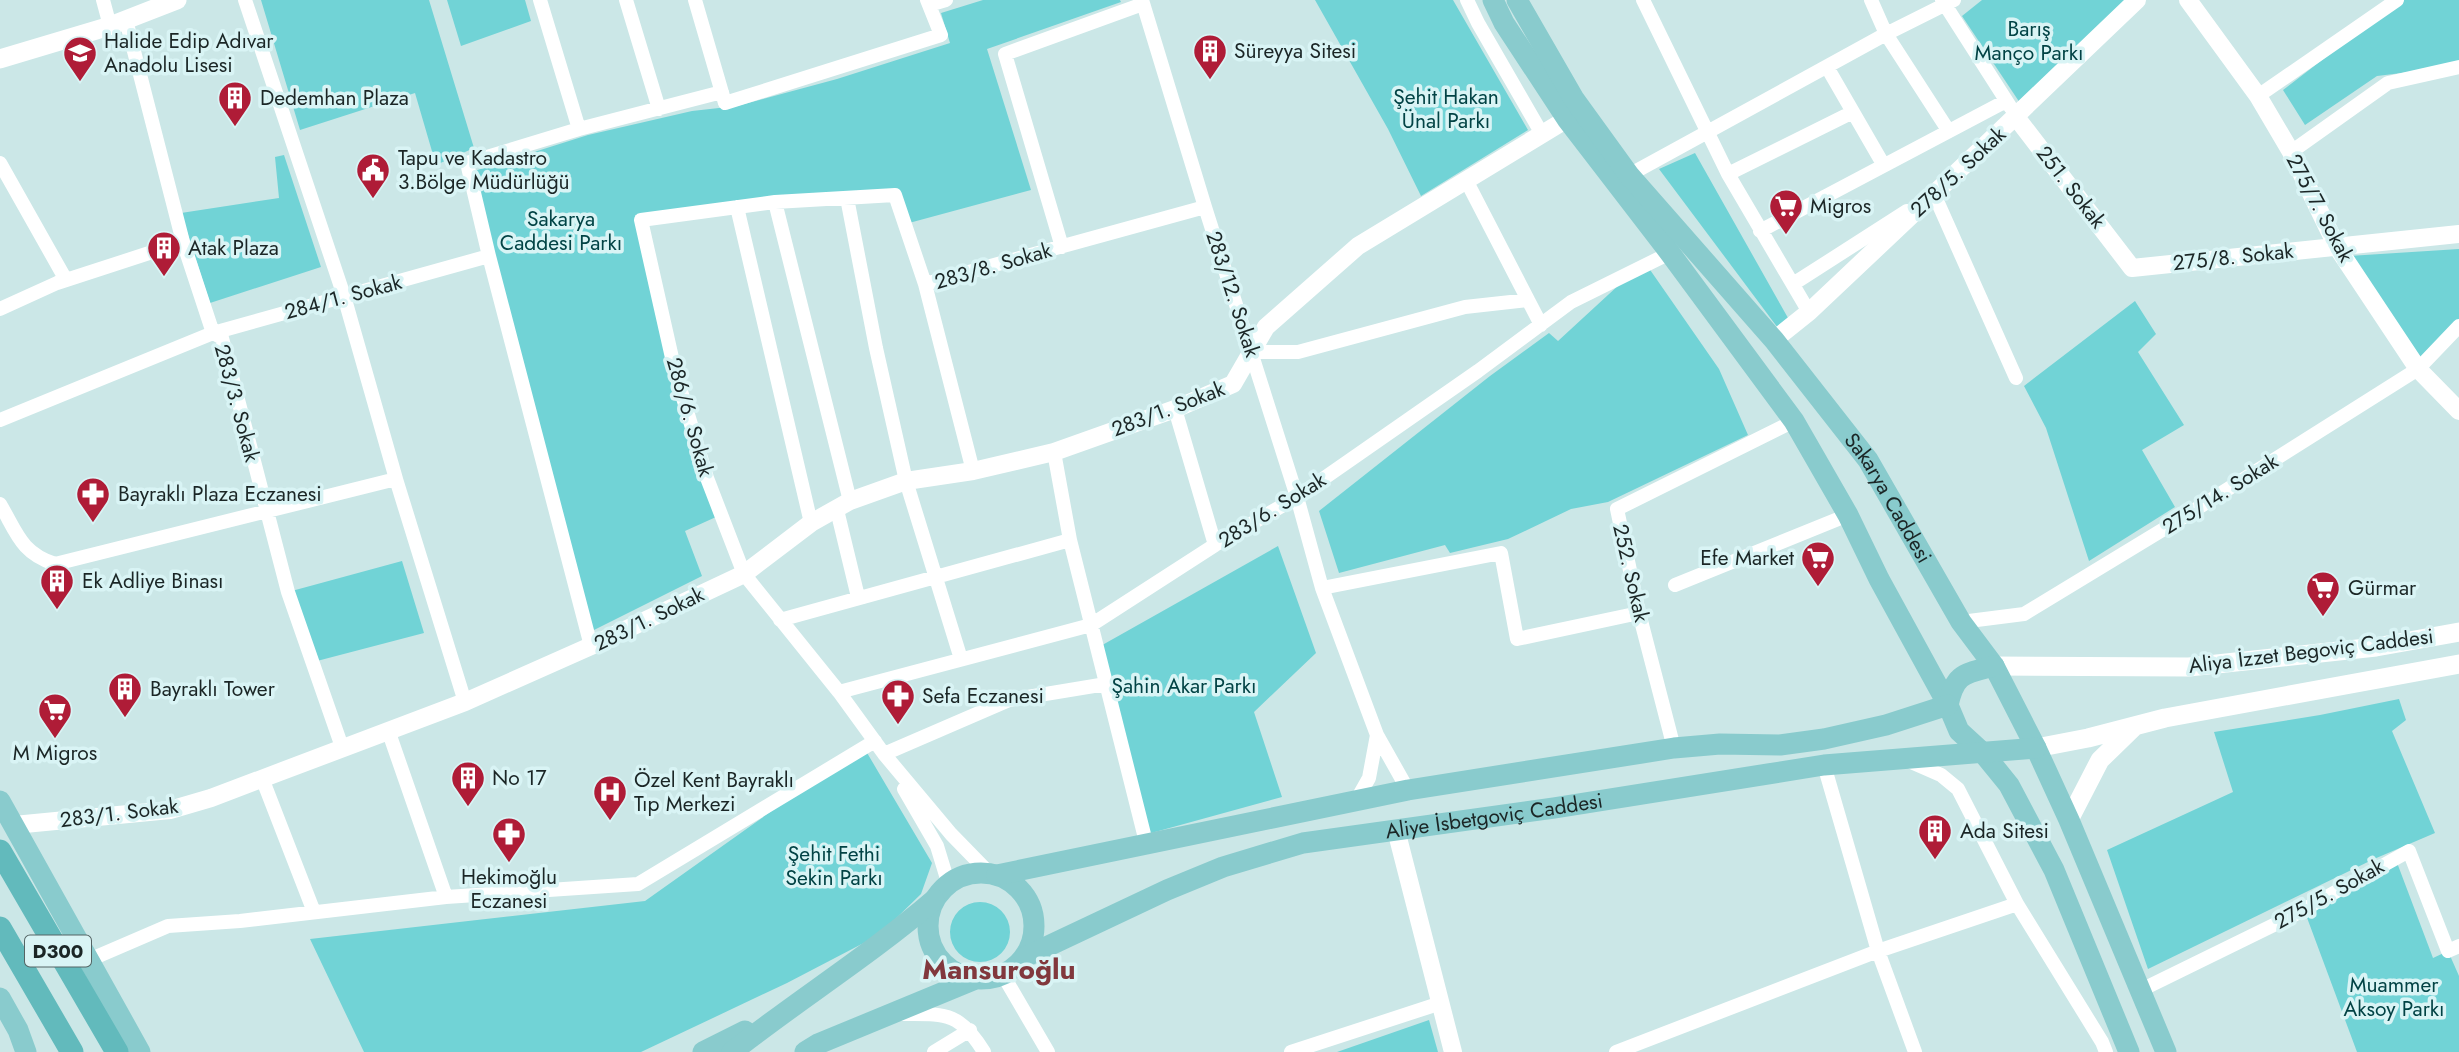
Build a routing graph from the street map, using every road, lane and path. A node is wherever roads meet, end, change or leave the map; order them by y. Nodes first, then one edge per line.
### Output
1 (103, 0) edge
2 (177, 0) edge
3 (245, 0) edge
4 (540, 0) edge
5 (626, 0) edge
6 (695, 0) edge
7 (946, 0) edge
8 (1467, 0) edge
9 (1493, 0) edge
10 (1643, 0) edge
11 (1871, 0) edge
12 (2137, 0) edge
13 (2188, 0) edge
14 (2397, 0) edge
15 (1143, 2) edge
16 (1523, 2) edge
17 (1948, 2) edge
18 (928, 3) edge
19 (118, 23) junction
20 (1886, 34) junction
21 (0, 59) edge
22 (1827, 67) junction
23 (2459, 67) edge
24 (722, 93) junction
25 (2258, 96) junction
26 (659, 109) junction
27 (2011, 109) junction
28 (1853, 112) junction
29 (1567, 119) junction
30 (579, 129) junction
31 (1948, 130) junction
32 (1707, 133) junction
33 (1542, 134) junction
34 (2291, 152) junction
35 (0, 163) edge
36 (1883, 164) junction
37 (1629, 174) junction
38 (1728, 174) junction
39 (1466, 180) junction
40 (1934, 194) junction
41 (848, 198) junction
42 (775, 202) junction
43 (737, 207) junction
44 (1205, 207) junction
45 (1760, 231) junction
46 (2459, 234) edge
47 (183, 242) junction
48 (1062, 247) junction
49 (2337, 247) junction
50 (1670, 253) junction
51 (489, 256) junction
52 (2133, 268) joint
53 (66, 280) junction
54 (925, 284) junction
55 (1793, 284) junction
56 (344, 296) junction
57 (1528, 300) junction
58 (0, 309) edge
59 (1809, 312) junction
60 (1541, 325) junction
61 (2459, 326) edge
62 (213, 332) junction
63 (1774, 340) junction
64 (1251, 352) junction
65 (2418, 369) junction
66 (2016, 378) dead end
67 (1175, 409) junction
68 (2459, 411) edge
69 (0, 419) edge
70 (1794, 421) junction
71 (1054, 452) junction
72 (973, 471) junction
73 (396, 479) junction
74 (906, 481) junction
75 (1297, 497) junction
76 (0, 504) edge
77 (843, 506) junction
78 (266, 512) junction
79 (1848, 515) junction
80 (811, 523) junction
81 (1070, 541) junction
82 (1215, 545) junction
83 (744, 574) junction
84 (936, 576) junction
85 (1675, 585) dead end
86 (1322, 588) junction
87 (858, 597) junction
88 (1639, 613) junction
89 (780, 620) junction
90 (1961, 622) junction
91 (1091, 625) junction
92 (2459, 632) edge
93 (592, 646) junction
94 (961, 659) junction
95 (2459, 664) edge
96 (1994, 666) junction
97 (1106, 684) junction
98 (839, 692) junction
99 (466, 702) junction
100 (1948, 705) junction
101 (2136, 726) junction
102 (388, 730) junction
103 (1377, 735) junction
104 (875, 740) junction
105 (342, 747) junction
106 (1674, 748) junction
107 (2036, 748) junction
108 (1983, 752) junction
109 (884, 754) junction
110 (1905, 759) junction
111 (1825, 765) junction
112 (262, 778) junction
113 (1408, 790) junction
114 (0, 801) edge
115 (1356, 801) junction
116 (2069, 820) junction
117 (14, 825) junction
118 (1396, 830) junction
119 (1147, 846) junction
120 (0, 851) edge
121 (994, 874) junction
122 (948, 882) junction
123 (446, 897) junction
124 (934, 900) junction
125 (2017, 904) junction
126 (314, 912) junction
127 (2, 932) edge
128 (2459, 946) edge
129 (1878, 951) junction
130 (1025, 957) junction
131 (89, 960) junction
132 (1003, 975) junction
133 (973, 980) junction
134 (2141, 990) junction
135 (0, 998) edge
136 (1441, 1003) junction
137 (785, 1011) junction
138 (892, 1014) junction
139 (970, 1030) junction
140 (811, 1049) edge
141 (26, 1052) edge
142 (61, 1052) edge
143 (72, 1052) edge
144 (117, 1052) edge
145 (140, 1052) edge
146 (703, 1052) edge
147 (732, 1052) edge
148 (934, 1052) edge
149 (984, 1052) edge
150 (1048, 1052) edge
151 (1291, 1052) edge
152 (1453, 1052) edge
153 (1616, 1052) edge
154 (1915, 1052) edge
155 (2106, 1052) edge
156 (2129, 1052) edge
157 (2166, 1052) edge

1 - 19 street, 283/3. Sokak
2 - 19 main road
3 - 56 street
4 - 30 street
5 - 26 street
6 - 24 street
7 - 18 street
8 - 33 street
9 - 29 main road, Sakarya Caddesi
10 - 32 street
11 - 20 street
12 - 27 street, 278/5. Sokak
13 - 25 street, 275/7. Sokak
14 - 25 street
15 - 44 street, 283/12. Sokak
15 - 48 street
16 - 37 main road, Sakarya Caddesi
17 - 20 street
17 - 27 street, 251. Sokak
18 - 24 street
19 - 21 main road
19 - 47 street, 283/3. Sokak
20 - 22 street
20 - 31 street
22 - 28 street
22 - 32 street
23 - 34 street
24 - 26 street
25 - 34 street, 275/7. Sokak
26 - 30 street
27 - 31 street, 278/5. Sokak
27 - 40 street, 278/5. Sokak
27 - 52 street, 251. Sokak
28 - 36 street
28 - 38 street
29 - 33 street, 283/1. Sokak
29 - 50 main road, Sakarya Caddesi
30 - 51 street
31 - 36 street, 278/5. Sokak
32 - 37 street
32 - 38 street
33 - 39 street, 283/1. Sokak
34 - 49 street, 275/7. Sokak
35 - 53 street
36 - 45 street, 278/5. Sokak
37 - 63 main road, Sakarya Caddesi
38 - 45 street
39 - 57 street
39 - 64 street, 283/1. Sokak
40 - 55 street
40 - 59 street, 278/5. Sokak
40 - 66 street
41 - 42 street, 286/6. Sokak
41 - 54 street, 286/6. Sokak
41 - 74 street
42 - 43 street, 286/6. Sokak
42 - 77 street
43 - 80 street
43 - 83 street, 286/6. Sokak
44 - 48 street, 283/8. Sokak
44 - 64 street, 283/12. Sokak
45 - 55 street
46 - 49 street, 275/8. Sokak
47 - 53 street
47 - 62 street, 283/3. Sokak
48 - 54 street, 283/8. Sokak
49 - 52 street, 275/8. Sokak
49 - 65 street, 275/7. Sokak
50 - 60 street, 283/6. Sokak
50 - 70 main road, Sakarya Caddesi
51 - 56 street, 284/1. Sokak
51 - 93 street
53 - 58 street
54 - 72 street, 283/8. Sokak
55 - 59 street
56 - 62 street, 284/1. Sokak
56 - 73 street
57 - 60 street
57 - 64 street
59 - 63 street, 278/5. Sokak
60 - 75 street, 283/6. Sokak
61 - 65 street, 275/14. Sokak
62 - 69 street, 284/1. Sokak
62 - 78 street, 283/3. Sokak
63 - 90 main road, Sakarya Caddesi
64 - 67 street, 283/1. Sokak
64 - 75 street, 283/12. Sokak
65 - 68 street, 275/7. Sokak
65 - 90 street, 275/14. Sokak
67 - 71 street, 283/1. Sokak
67 - 82 street
70 - 79 main road, Sakarya Caddesi
70 - 88 street, 252. Sokak
71 - 72 street, 283/1. Sokak
71 - 81 street
72 - 74 street, 283/1. Sokak
73 - 78 street
73 - 99 street
74 - 77 street, 283/1. Sokak
74 - 84 street
75 - 82 street, 283/6. Sokak
75 - 86 street, 283/12. Sokak
76 - 78 street
77 - 80 street, 283/1. Sokak
77 - 87 street
78 - 105 street, 283/3. Sokak
79 - 85 street
79 - 100 main road, Sakarya Caddesi
80 - 83 street, 283/1. Sokak
81 - 84 street
81 - 91 street
82 - 91 street, 283/6. Sokak
83 - 89 street, 286/6. Sokak
83 - 93 street, 283/1. Sokak
84 - 87 street
84 - 94 street
86 - 88 street
86 - 103 street, 283/12. Sokak
87 - 89 street
88 - 106 street, 252. Sokak
89 - 98 street, 286/6. Sokak
90 - 96 main road, Sakarya Caddesi
91 - 94 street, 283/6. Sokak
91 - 97 street
92 - 96 main road, Aliya İzzet Begoviç Caddesi
93 - 99 street, 283/1. Sokak
94 - 98 street, 283/6. Sokak
95 - 101 main road, Aliya İzzet Begoviç Caddesi
96 - 100 main road
96 - 107 main road, Sakarya Caddesi
97 - 109 street
97 - 119 street
98 - 104 street, 286/6. Sokak
99 - 102 street, 283/1. Sokak
100 - 106 main road, Aliye İsbetgoviç Caddesi
100 - 108 main road, Sakarya Caddesi
101 - 107 main road, Aliya İzzet Begoviç Caddesi
101 - 116 main road
102 - 105 street, 283/1. Sokak
102 - 123 street
103 - 113 street, 283/12. Sokak
103 - 115 street
104 - 109 street, 286/6. Sokak
104 - 123 street
105 - 112 street, 283/1. Sokak
106 - 113 main road, Aliye İsbetgoviç Caddesi
107 - 108 main road, Aliye İsbetgoviç Caddesi
107 - 116 main road, Sakarya Caddesi
108 - 110 main road, Aliye İsbetgoviç Caddesi
108 - 156 main road
109 - 121 street, 286/6. Sokak
109 - 122 street
110 - 111 main road, Aliye İsbetgoviç Caddesi
110 - 125 street
111 - 118 main road, Aliye İsbetgoviç Caddesi
111 - 129 street
112 - 117 street, 283/1. Sokak
112 - 126 street
113 - 115 main road, Aliye İsbetgoviç Caddesi
114 - 117 main road
115 - 119 main road, Aliye İsbetgoviç Caddesi
116 - 134 main road, Sakarya Caddesi
117 - 131 main road
118 - 130 main road, Aliye İsbetgoviç Caddesi
118 - 136 street
119 - 121 main road, Aliye İsbetgoviç Caddesi
120 - 144 highway, D300
121 - 122 main road
121 - 130 main road
122 - 124 main road
123 - 126 street
124 - 133 main road
124 - 137 main road
125 - 129 street
125 - 155 street
126 - 131 street
127 - 142 main road
127 - 143 highway, D300
128 - 134 street, 275/5. Sokak
129 - 153 street
129 - 154 street
130 - 132 main road
131 - 145 main road
132 - 133 main road
132 - 150 street
133 - 138 main road
134 - 157 main road, Sakarya Caddesi
135 - 141 main road
136 - 151 street
136 - 152 street
137 - 146 main road
137 - 147 main road
138 - 139 street
138 - 140 main road
139 - 148 street
139 - 149 street

